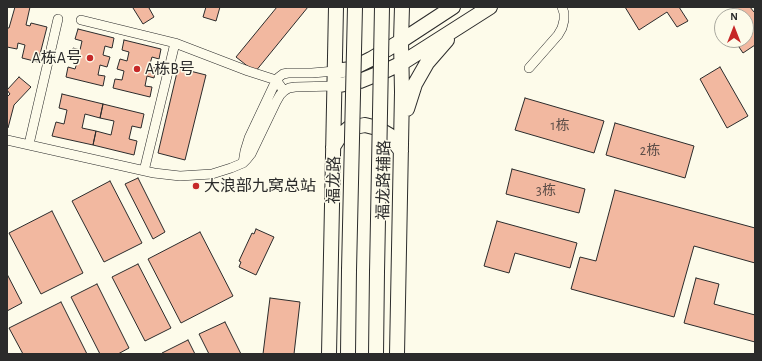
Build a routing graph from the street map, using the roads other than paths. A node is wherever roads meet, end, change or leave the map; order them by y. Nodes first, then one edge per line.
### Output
1 (336, 7) edge
2 (355, 7) edge
3 (382, 7) edge
4 (402, 7) edge
5 (453, 7) edge
6 (490, 7) edge
7 (562, 7) edge
8 (58, 19) dead end
9 (81, 20) dead end
10 (463, 24) junction
11 (401, 41) junction
12 (175, 44) junction
13 (402, 64) junction
14 (529, 68) dead end
15 (335, 72) junction
16 (276, 80) junction
17 (335, 86) junction
18 (284, 91) junction
19 (402, 133) junction
20 (7, 140) edge
21 (28, 144) junction
22 (333, 147) junction
23 (401, 151) junction
24 (243, 163) junction
25 (144, 171) junction
26 (328, 354) edge
27 (348, 354) edge
28 (376, 354) edge
29 (397, 354) edge

1 - 15 main road
2 - 27 main road, 福龙路, bridge
3 - 28 main road, bridge
4 - 11 main road, 福龙路辅路
5 - 11 main road
6 - 10 main road
7 - 14 street
8 - 21 street
9 - 12 street
10 - 13 main road
10 - 19 main road
11 - 13 main road, 福龙路辅路
11 - 15 main road
12 - 16 street
12 - 25 street
13 - 17 main road
13 - 19 main road, 福龙路辅路
15 - 16 street
15 - 17 main road
16 - 18 street
16 - 24 street
17 - 18 street
17 - 22 main road
18 - 24 street
19 - 23 main road, 福龙路辅路
20 - 21 street
21 - 25 street
22 - 23 main road
22 - 26 main road
23 - 29 main road, 福龙路辅路
24 - 25 street

